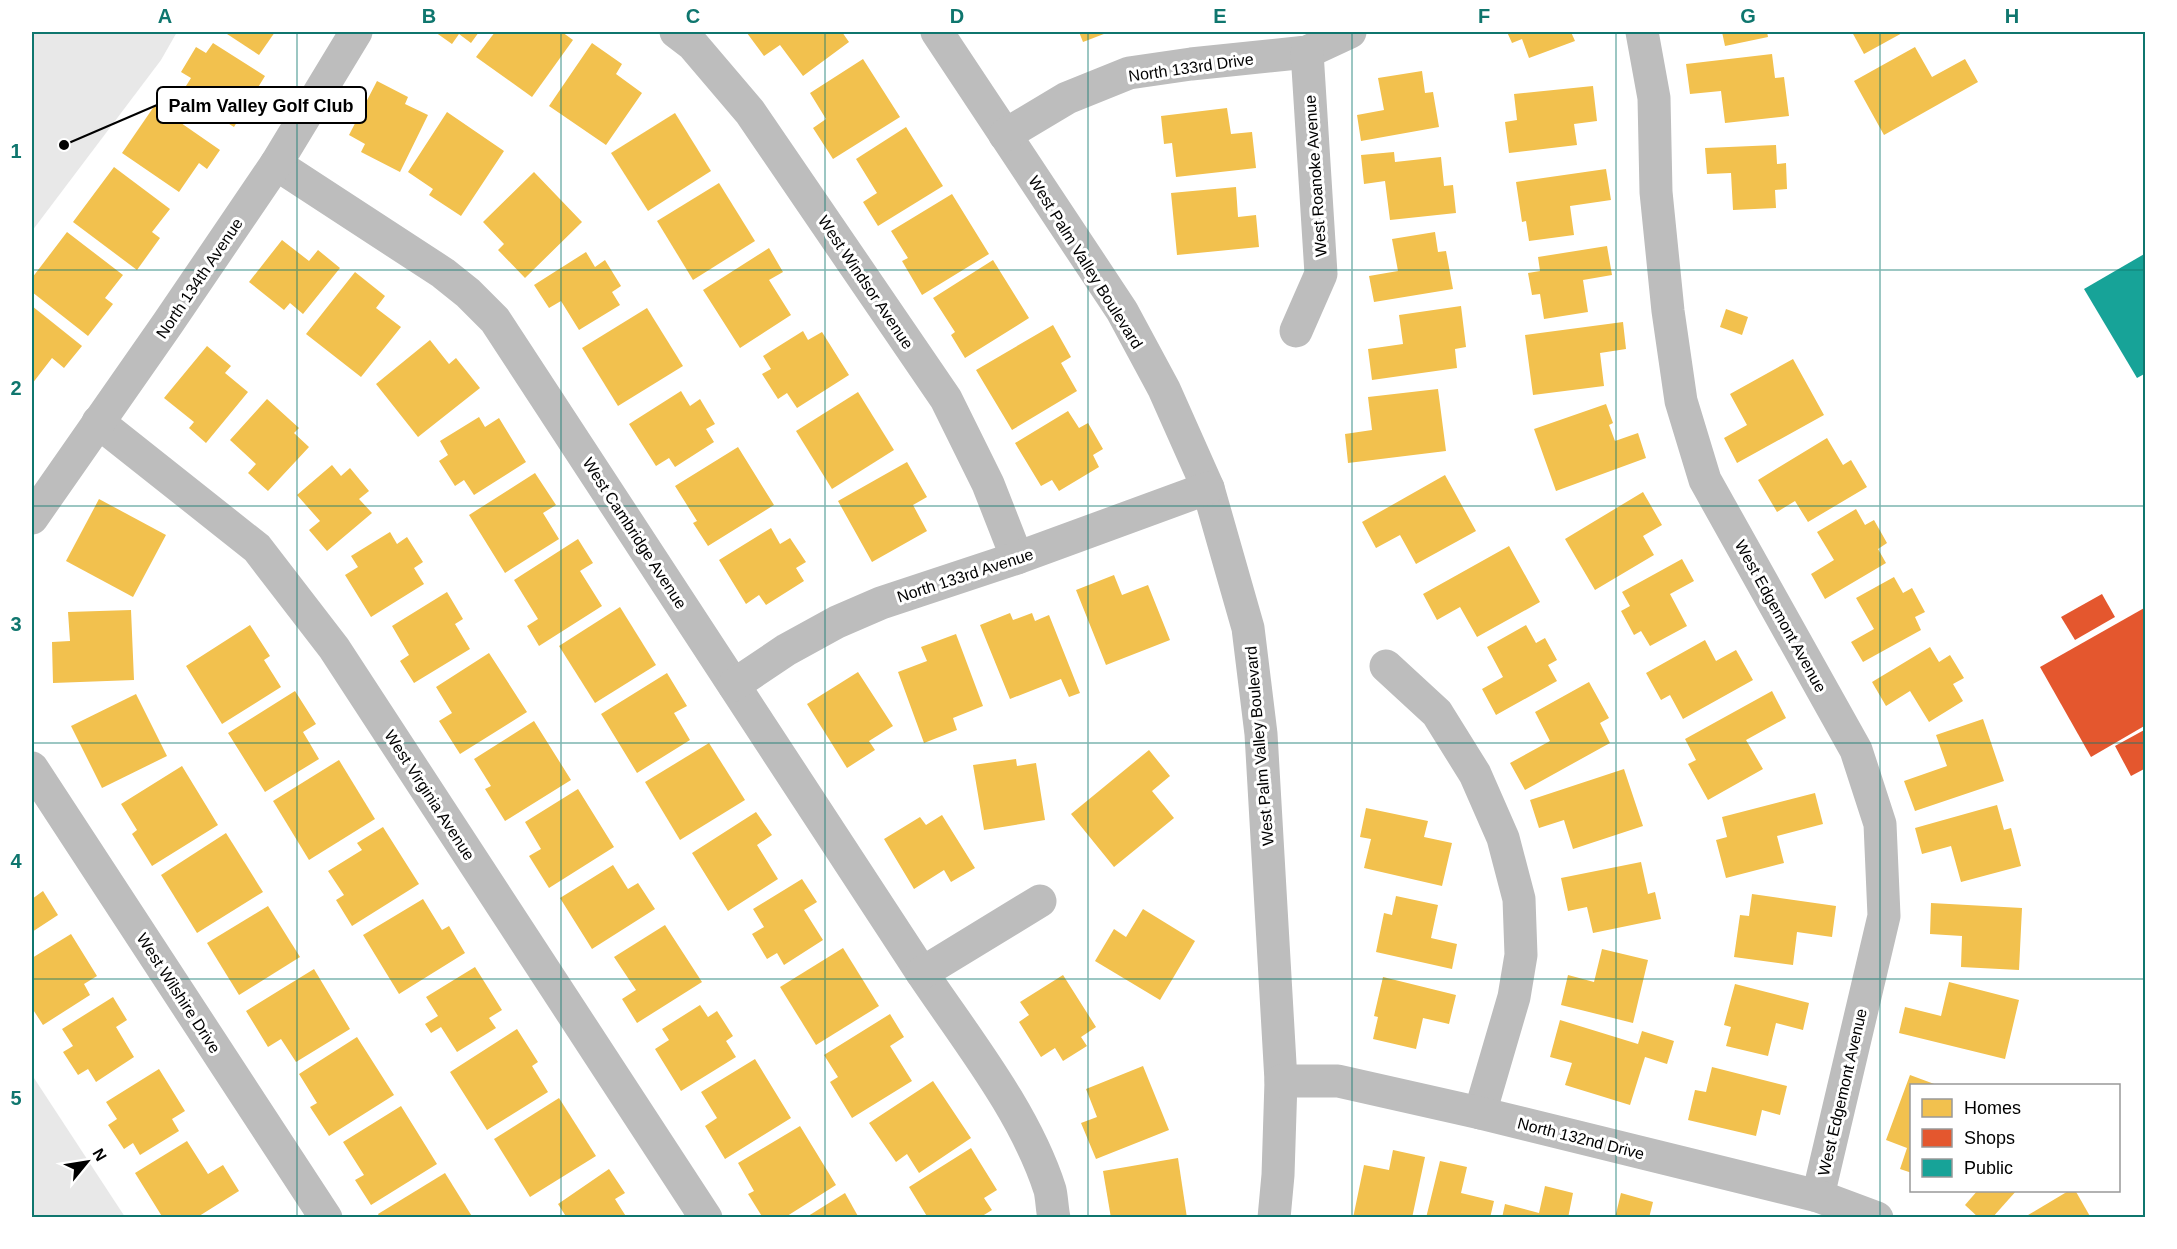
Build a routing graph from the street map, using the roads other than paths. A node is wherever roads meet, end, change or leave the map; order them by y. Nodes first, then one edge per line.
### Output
1 (356, 32) edge
2 (676, 32) edge
3 (937, 32) edge
4 (1350, 32) edge
5 (1642, 32) edge
6 (1307, 52) junction
7 (1005, 135) junction
8 (276, 164) junction
9 (1296, 331) dead end
10 (99, 422) junction
11 (1208, 488) junction
12 (32, 518) edge
13 (1017, 558) junction
14 (1386, 666) dead end
15 (734, 685) junction
16 (32, 768) edge
17 (1040, 901) dead end
18 (922, 973) junction
19 (1281, 1080) junction
20 (1480, 1113) junction
21 (1818, 1196) junction
22 (1052, 1205) edge
23 (326, 1218) edge
24 (706, 1218) edge
25 (1274, 1218) edge
26 (1877, 1218) edge

1 - 8 street, North 134th Avenue
2 - 13 street, West Windsor Avenue
3 - 7 street, West Palm Valley Boulevard
4 - 6 street, North 133rd Drive
5 - 21 street, West Edgemont Avenue
6 - 7 street, North 133rd Drive
6 - 9 street, West Roanoke Avenue
7 - 11 street, West Palm Valley Boulevard
8 - 10 street, North 134th Avenue
8 - 15 street, West Cambridge Avenue
10 - 12 street, North 134th Avenue
10 - 24 street, West Virginia Avenue
11 - 13 street, North 133rd Avenue
11 - 19 street, West Palm Valley Boulevard
13 - 15 street, North 133rd Avenue
14 - 20 street
15 - 18 street, West Cambridge Avenue
16 - 23 street, West Wilshire Drive
17 - 18 street
18 - 22 street, West Cambridge Avenue
19 - 20 street, North 132nd Drive
19 - 25 street, West Palm Valley Boulevard
20 - 21 street, North 132nd Drive
21 - 26 street, North 132nd Drive

